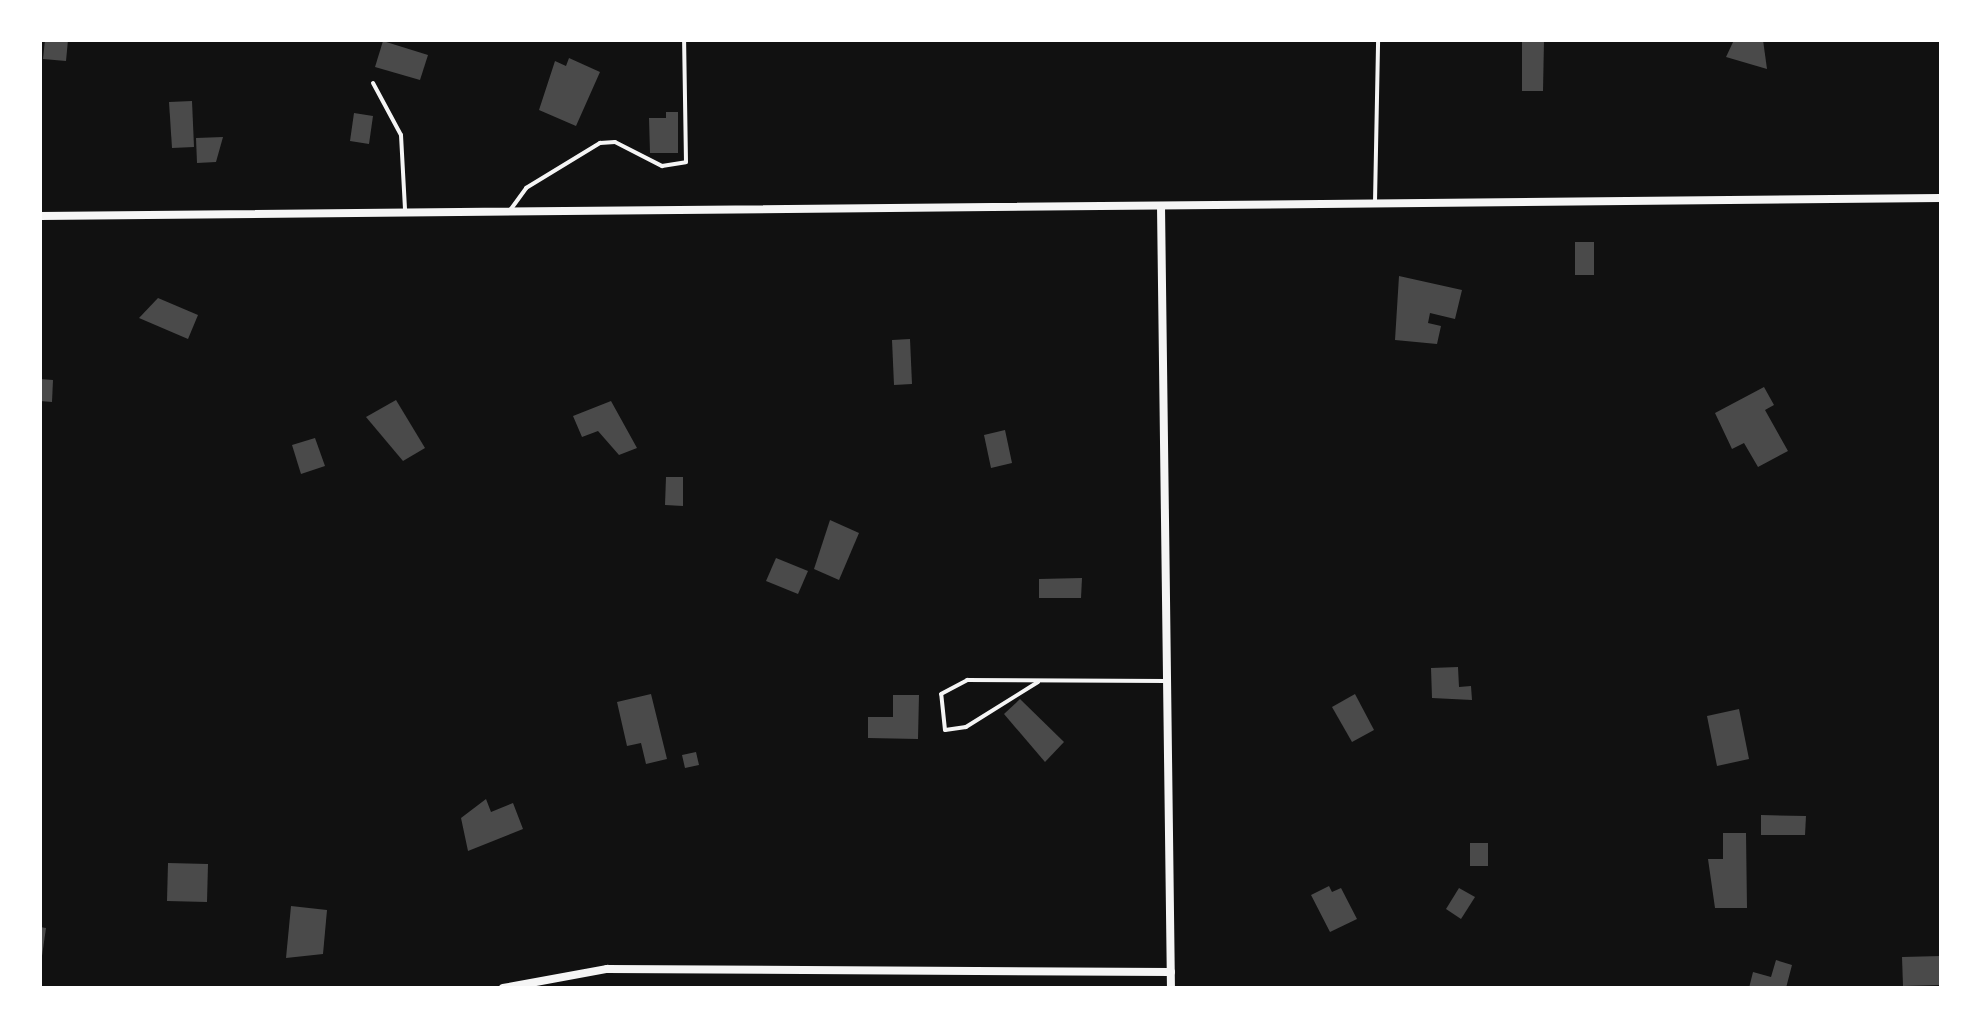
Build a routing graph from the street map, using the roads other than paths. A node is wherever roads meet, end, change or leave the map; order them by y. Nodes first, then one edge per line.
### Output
1 (684, 40) edge
2 (1378, 40) edge
3 (373, 83) dead end
4 (1941, 198) edge
5 (1375, 204) junction
6 (1161, 206) junction
7 (511, 209) junction
8 (405, 210) junction
9 (40, 216) edge
10 (1166, 681) junction
11 (1038, 682) junction
12 (1171, 972) junction
13 (503, 988) edge
14 (1171, 988) edge

1 - 7 lane
2 - 5 lane
3 - 8 lane
4 - 5 street
5 - 6 street
6 - 7 street
6 - 10 street
7 - 8 street
8 - 9 street
10 - 11 lane
10 - 12 street
11 - 11 lane
12 - 13 street
12 - 14 street

